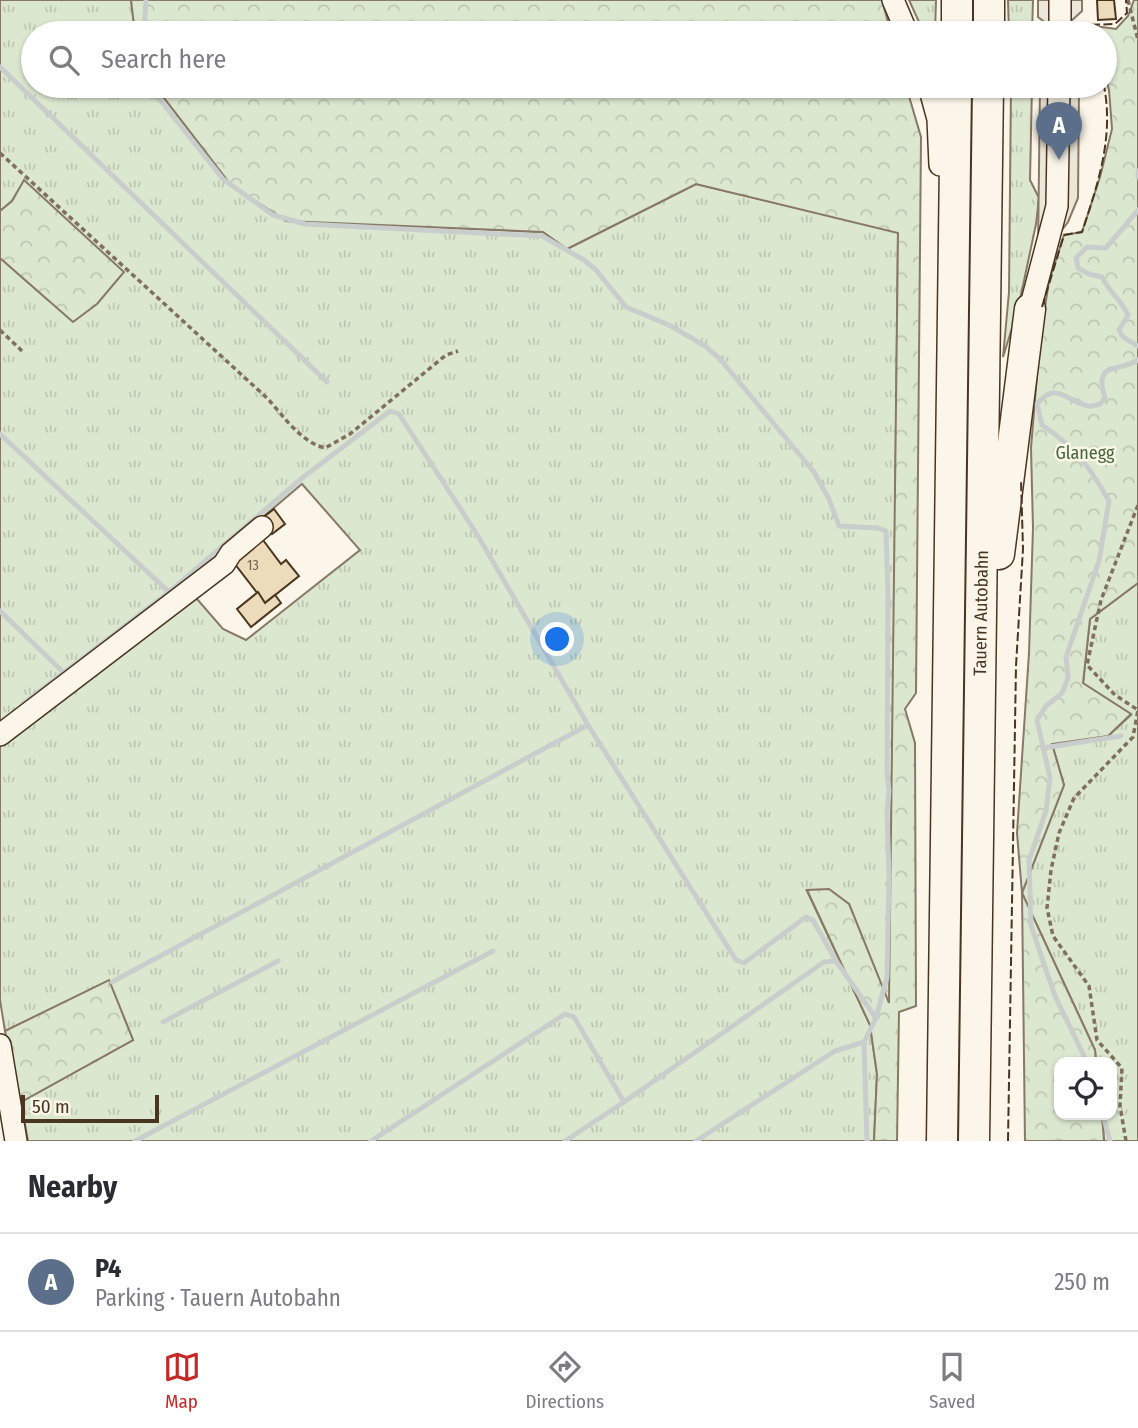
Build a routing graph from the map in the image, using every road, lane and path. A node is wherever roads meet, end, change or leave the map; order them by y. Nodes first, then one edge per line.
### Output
1 (893, 0) edge
2 (957, 0) edge
3 (989, 0) edge
4 (1060, 0) edge
5 (1128, 0) edge
6 (902, 21) edge
7 (957, 21) edge
8 (989, 21) edge
9 (1060, 21) edge
10 (1138, 40) edge
11 (932, 98) edge
12 (956, 98) edge
13 (988, 98) edge
14 (1059, 98) edge
15 (0, 153) edge
16 (940, 165) joint
17 (954, 197) junction
18 (1030, 309) joint
19 (0, 330) edge
20 (22, 351) dead end
21 (458, 351) dead end
22 (1138, 505) edge
23 (262, 527) dead end
24 (981, 644) junction
25 (0, 735) edge
26 (0, 1045) edge
27 (10, 1136) edge
28 (942, 1141) edge
29 (974, 1141) edge
30 (1126, 1141) edge

1 - 6 street
2 - 7 highway
3 - 8 highway
4 - 9 street
5 - 10 path
11 - 16 street
12 - 17 highway, Tauern Autobahn
13 - 24 highway, Tauern Autobahn
14 - 18 street
15 - 21 path
16 - 17 highway
17 - 28 highway, Tauern Autobahn
18 - 24 highway
19 - 20 path
22 - 30 path
23 - 25 street
24 - 29 highway, Tauern Autobahn
26 - 27 street

